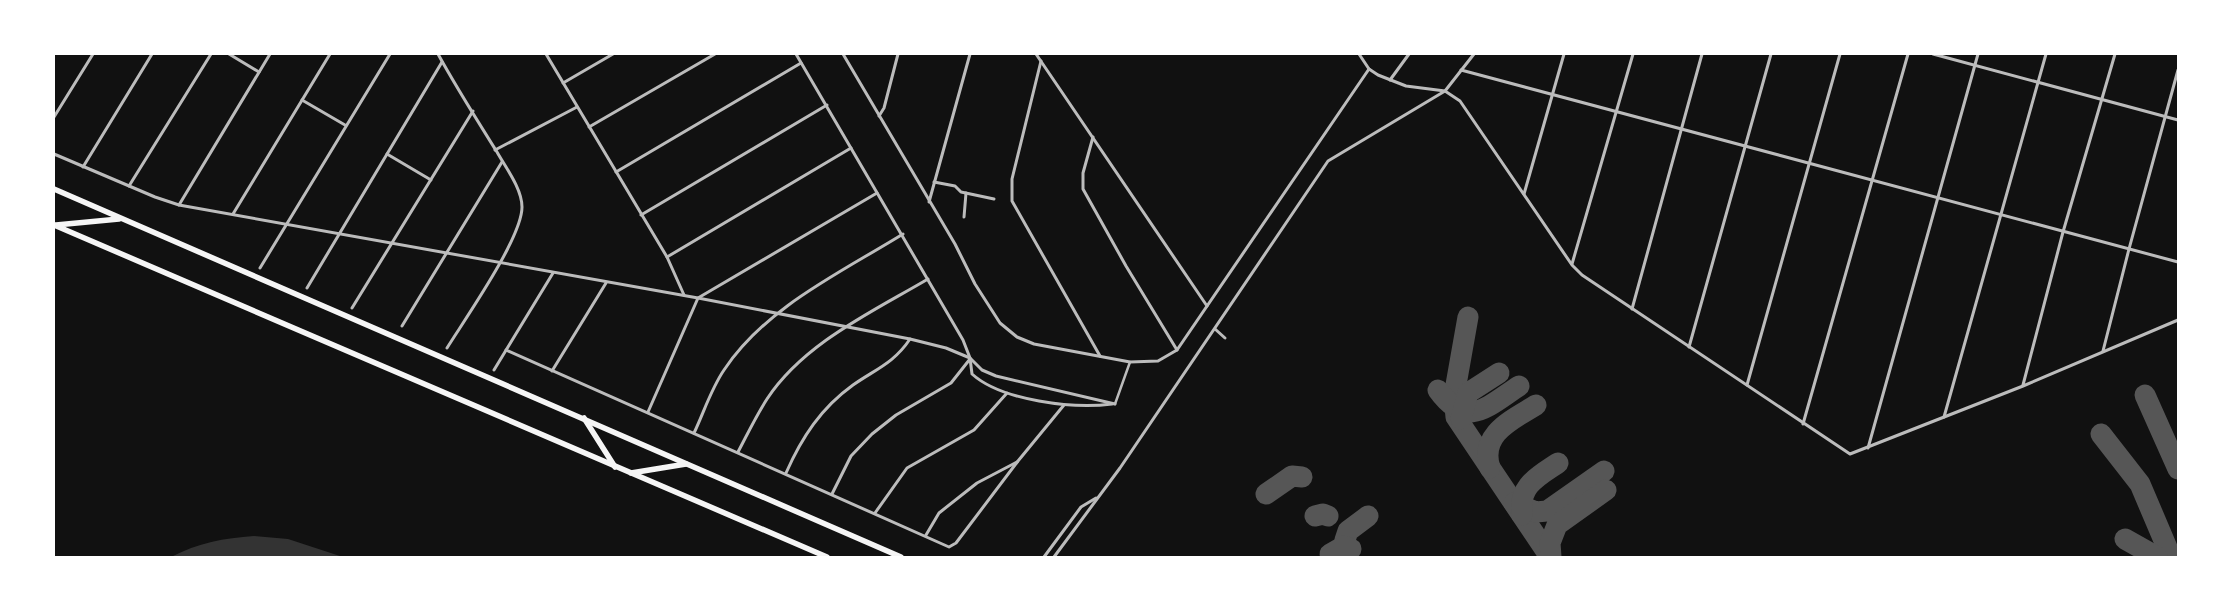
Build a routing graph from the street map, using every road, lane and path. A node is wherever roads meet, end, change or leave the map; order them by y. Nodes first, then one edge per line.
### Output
1 (93, 54) edge
2 (152, 54) edge
3 (211, 54) edge
4 (229, 54) edge
5 (270, 54) edge
6 (330, 54) edge
7 (390, 54) edge
8 (438, 54) edge
9 (546, 54) edge
10 (613, 54) edge
11 (715, 54) edge
12 (796, 54) edge
13 (843, 54) edge
14 (898, 54) edge
15 (970, 54) edge
16 (1036, 54) edge
17 (1358, 54) edge
18 (1408, 54) edge
19 (1474, 54) edge
20 (1564, 54) edge
21 (1633, 54) edge
22 (1702, 54) edge
23 (1771, 54) edge
24 (1840, 54) edge
25 (1908, 54) edge
26 (1933, 54) edge
27 (1978, 54) edge
28 (2046, 54) edge
29 (2115, 54) edge
30 (1041, 61) junction
31 (442, 62) junction
32 (801, 62) junction
33 (1974, 65) junction
34 (1369, 69) junction
35 (1462, 70) junction
36 (2178, 70) edge
37 (259, 72) junction
38 (1390, 80) junction
39 (2038, 82) junction
40 (563, 83) junction
41 (1446, 91) junction
42 (1553, 95) junction
43 (2103, 99) junction
44 (302, 100) junction
45 (827, 105) junction
46 (577, 107) junction
47 (473, 110) junction
48 (1616, 112) junction
49 (879, 116) junction
50 (2166, 116) junction
51 (54, 117) edge
52 (2178, 120) edge
53 (345, 125) junction
54 (590, 128) junction
55 (1681, 130) junction
56 (1093, 138) junction
57 (1745, 147) junction
58 (851, 148) junction
59 (496, 150) junction
60 (54, 154) edge
61 (387, 154) junction
62 (502, 162) junction
63 (1809, 163) junction
64 (83, 167) junction
65 (616, 172) junction
66 (431, 180) junction
67 (1874, 181) junction
68 (934, 182) junction
69 (129, 186) junction
70 (54, 189) edge
71 (876, 193) junction
72 (966, 193) junction
73 (1524, 195) junction
74 (1937, 198) junction
75 (994, 199) dead end
76 (929, 203) junction
77 (179, 205) junction
78 (233, 214) junction
79 (641, 215) junction
80 (2000, 215) junction
81 (964, 216) dead end
82 (122, 219) junction
83 (285, 224) junction
84 (54, 225) edge
85 (2063, 232) junction
86 (338, 234) junction
87 (903, 234) junction
88 (392, 244) junction
89 (2129, 249) junction
90 (444, 254) junction
91 (667, 257) junction
92 (2178, 262) edge
93 (500, 263) junction
94 (1572, 265) junction
95 (260, 268) dead end
96 (553, 273) junction
97 (928, 279) junction
98 (606, 283) junction
99 (307, 288) dead end
100 (684, 296) junction
101 (698, 298) junction
102 (1207, 306) junction
103 (352, 308) dead end
104 (1632, 310) junction
105 (775, 314) junction
106 (2178, 314) edge
107 (2177, 320) edge
108 (402, 326) dead end
109 (846, 327) junction
110 (1215, 329) junction
111 (1226, 338) dead end
112 (910, 339) junction
113 (1689, 347) junction
114 (447, 348) dead end
115 (506, 350) junction
116 (1177, 350) junction
117 (2103, 351) junction
118 (1100, 357) junction
119 (970, 358) junction
120 (1130, 362) junction
121 (494, 370) dead end
122 (552, 371) junction
123 (1747, 385) junction
124 (2023, 386) junction
125 (1007, 393) junction
126 (1115, 404) junction
127 (1064, 405) junction
128 (648, 412) junction
129 (583, 418) junction
130 (1944, 418) junction
131 (1803, 424) junction
132 (694, 433) junction
133 (1868, 448) junction
134 (738, 452) junction
135 (1018, 461) junction
136 (686, 464) junction
137 (615, 467) junction
138 (631, 473) junction
139 (786, 473) junction
140 (832, 494) junction
141 (1096, 498) junction
142 (874, 513) junction
143 (926, 535) junction
144 (827, 557) edge
145 (901, 557) edge
146 (1044, 557) edge
147 (1054, 557) edge

1 - 51 street
2 - 64 street
3 - 69 street
4 - 37 street
5 - 37 street
6 - 44 street
7 - 53 street
8 - 31 street
9 - 40 street
10 - 40 street
11 - 54 street
12 - 32 street
13 - 49 street
14 - 49 street
15 - 68 street
16 - 30 street
17 - 34 street
18 - 38 street
19 - 35 street
20 - 42 street
21 - 48 street
22 - 55 street
23 - 57 street
24 - 63 street
25 - 67 street
26 - 33 street
27 - 33 street
28 - 39 street
29 - 43 street
30 - 56 street
30 - 118 street
31 - 47 street
31 - 61 street
32 - 45 street
32 - 65 street
33 - 39 street
33 - 74 street
34 - 38 street
34 - 102 street
35 - 41 street
35 - 42 street
36 - 50 street
37 - 77 street
38 - 41 street
39 - 43 street
39 - 80 street
40 - 46 street
41 - 73 street
41 - 110 street
42 - 48 street
42 - 73 street
43 - 50 street
43 - 85 street
44 - 53 street
44 - 78 street
45 - 58 street
45 - 79 street
46 - 54 street
46 - 59 street
47 - 59 street
47 - 66 street
48 - 55 street
48 - 94 street
49 - 76 street
50 - 52 street
50 - 89 street
53 - 83 street
54 - 65 street
55 - 57 street
55 - 104 street
56 - 102 street
56 - 116 street
57 - 63 street
57 - 113 street
58 - 71 street
58 - 91 street
59 - 62 street
60 - 64 street
61 - 66 street
61 - 86 street
62 - 90 street
62 - 93 street
63 - 67 street
63 - 123 street
64 - 69 street
65 - 79 street
66 - 88 street
67 - 74 street
67 - 131 street
68 - 72 street
68 - 76 street
69 - 77 street
70 - 82 main road
71 - 87 street
71 - 101 street
72 - 75 street
72 - 81 street
73 - 94 street
74 - 80 street
74 - 133 street
76 - 118 street
77 - 78 street
78 - 83 street
79 - 91 street
80 - 85 street
80 - 130 street
82 - 84 main road
82 - 129 main road
83 - 86 street
83 - 95 street
84 - 137 main road
85 - 89 street
85 - 124 street
86 - 88 street
86 - 99 street
87 - 97 street
87 - 105 street
88 - 90 street
88 - 103 street
89 - 92 street
89 - 117 street
90 - 93 street
90 - 108 street
91 - 100 street
93 - 96 street
93 - 114 street
94 - 104 street
96 - 98 street
96 - 115 street
97 - 109 street
97 - 119 street
98 - 100 street
98 - 122 street
100 - 101 street
101 - 105 street
101 - 128 street
102 - 116 street
104 - 113 street
105 - 109 street
105 - 132 street
106 - 107 street
107 - 117 street
109 - 112 street
109 - 134 street
110 - 111 street
110 - 141 street
112 - 119 street
112 - 139 street
113 - 123 street
115 - 121 street
115 - 122 street
116 - 120 street
117 - 124 street
118 - 120 street
119 - 125 street
119 - 126 street
119 - 140 street
120 - 126 street
122 - 128 street
123 - 131 street
124 - 130 street
125 - 127 street
125 - 142 street
126 - 127 street
127 - 135 street
128 - 132 street
129 - 136 main road
129 - 137 main road
130 - 133 street
131 - 133 street
132 - 134 street
134 - 139 street
135 - 143 street
135 - 143 street
136 - 138 main road
136 - 145 main road
137 - 138 main road
138 - 144 main road
139 - 140 street
140 - 142 street
141 - 146 street
141 - 147 street
142 - 143 street

